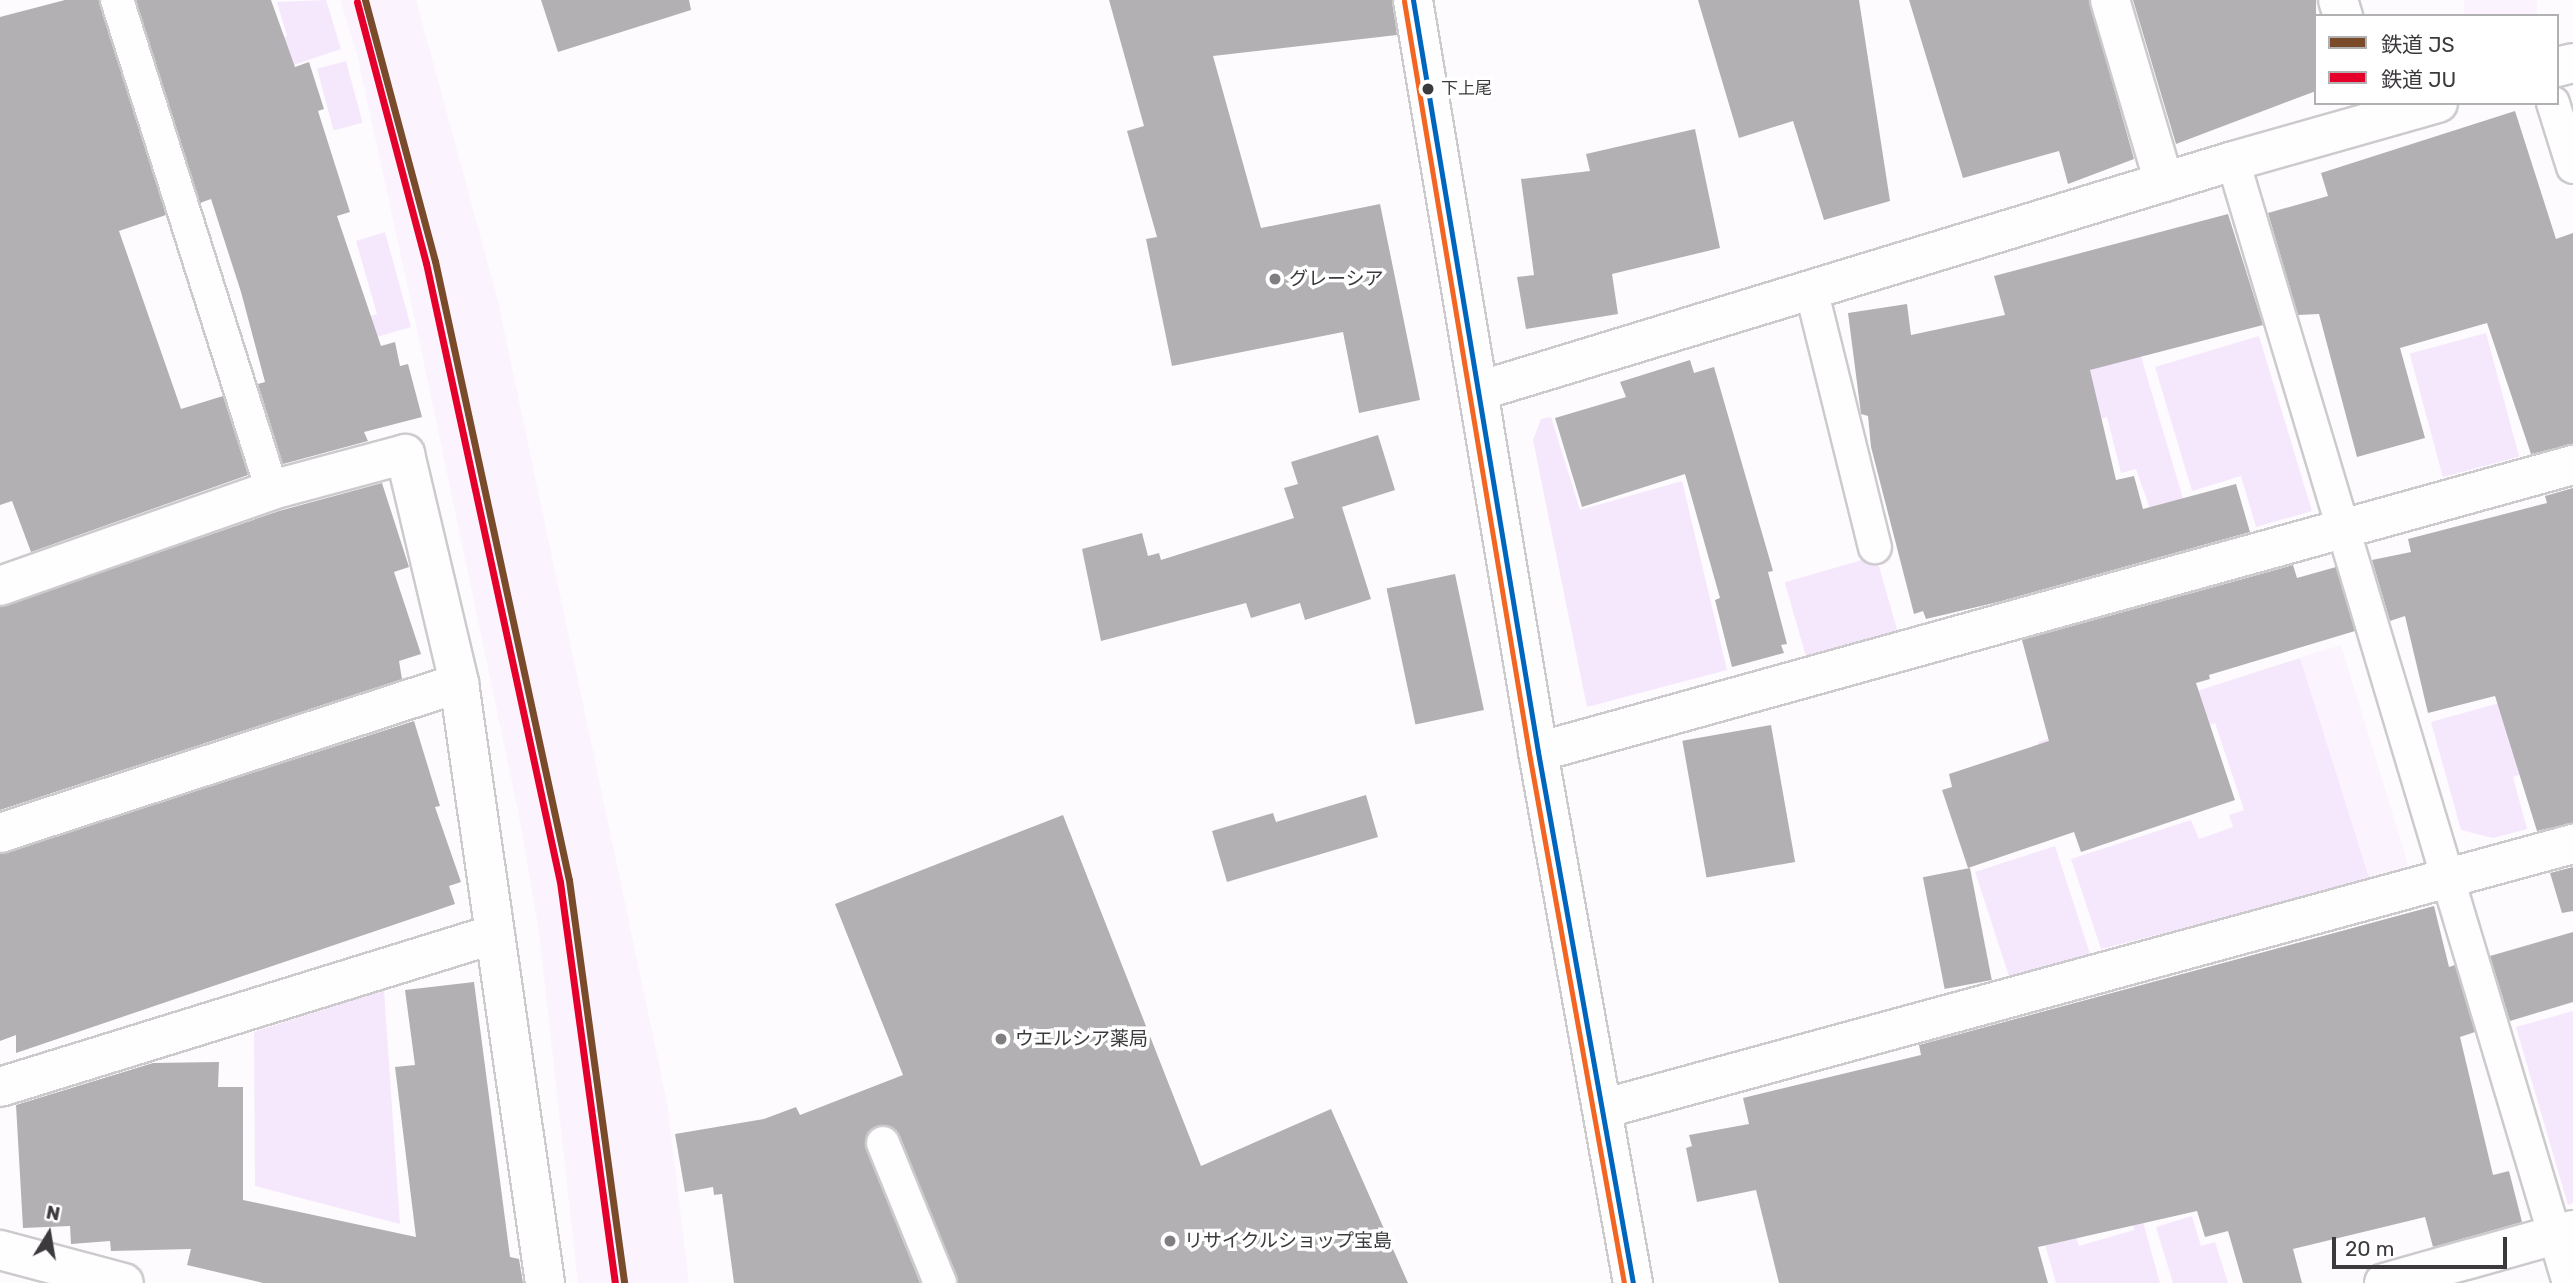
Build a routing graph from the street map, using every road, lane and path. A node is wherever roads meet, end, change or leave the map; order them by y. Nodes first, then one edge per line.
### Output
1 (117, 0) edge
2 (1413, 0) edge
3 (2110, 0) edge
4 (2425, 105) edge
5 (2554, 105) edge
6 (2372, 113) edge
7 (2234, 161) junction
8 (2573, 167) edge
9 (2164, 182) junction
10 (1811, 289) junction
11 (1479, 391) junction
12 (2573, 465) edge
13 (272, 490) junction
14 (2344, 529) junction
15 (1875, 547) dead end
16 (0, 586) edge
17 (459, 683) junction
18 (1538, 752) junction
19 (0, 833) edge
20 (2573, 844) edge
21 (2448, 879) junction
22 (495, 934) junction
23 (0, 1087) edge
24 (1602, 1109) junction
25 (883, 1143) dead end
26 (2563, 1233) edge
27 (0, 1250) edge
28 (124, 1283) edge
29 (545, 1283) edge
30 (940, 1283) edge
31 (1633, 1283) edge
32 (2384, 1283) edge
33 (2569, 1283) edge

1 - 13 lane
2 - 11 street
3 - 9 street
4 - 6 street
5 - 8 lane
6 - 7 street
7 - 9 street
7 - 14 lane
9 - 10 street
10 - 11 street
10 - 15 lane
11 - 18 street
12 - 14 street
13 - 16 street
13 - 17 street
14 - 18 street
14 - 21 lane
17 - 19 street
17 - 22 street
18 - 24 street
20 - 21 street
21 - 24 street
21 - 26 lane
22 - 23 street
22 - 29 street
24 - 31 street
25 - 30 lane
26 - 32 street
26 - 33 lane
27 - 28 street

